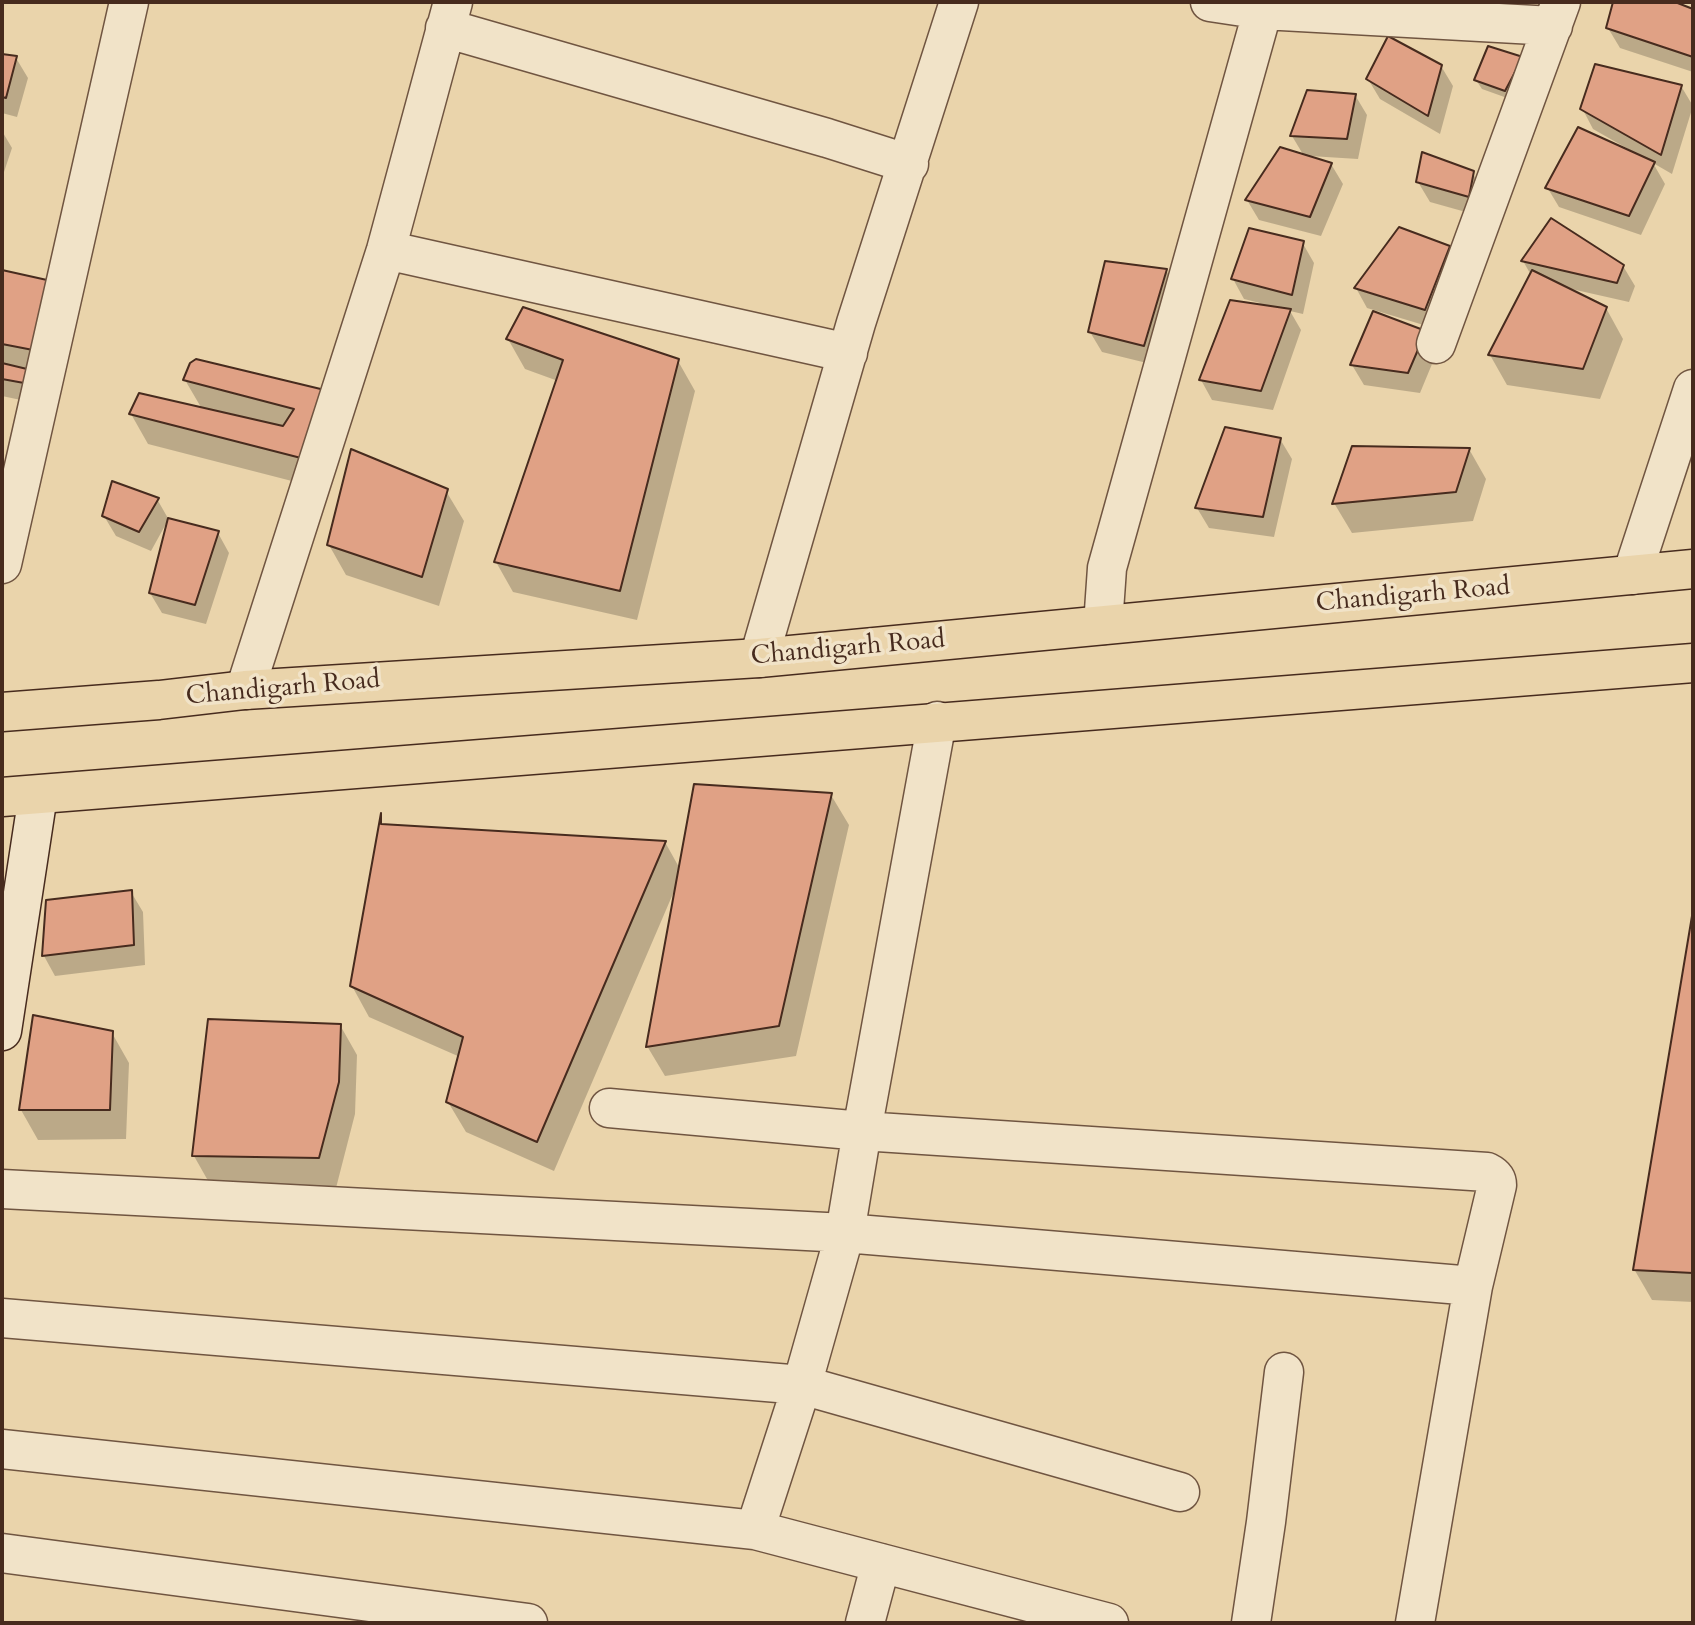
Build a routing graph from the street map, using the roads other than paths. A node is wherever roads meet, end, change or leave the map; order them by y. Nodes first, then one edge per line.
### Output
1 (129, 2) edge
2 (959, 2) edge
3 (1210, 2) edge
4 (1264, 6) edge
5 (1557, 14) edge
6 (449, 15) edge
7 (909, 164) junction
8 (386, 250) junction
9 (1436, 344) dead end
10 (848, 353) junction
11 (1693, 389) edge
12 (2, 564) edge
13 (1693, 569) edge
14 (1632, 575) junction
15 (1103, 625) junction
16 (758, 657) junction
17 (1693, 663) edge
18 (245, 690) junction
19 (2, 712) edge
20 (937, 721) junction
21 (20, 796) edge
22 (2, 1031) edge
23 (609, 1108) dead end
24 (862, 1131) junction
25 (2, 1189) edge
26 (845, 1233) junction
27 (1473, 1286) junction
28 (2, 1318) edge
29 (1284, 1372) dead end
30 (802, 1385) junction
31 (2, 1448) edge
32 (1180, 1492) dead end
33 (755, 1530) junction
34 (2, 1553) edge
35 (881, 1563) junction
36 (528, 1623) edge
37 (865, 1623) edge
38 (1109, 1623) edge
39 (1251, 1623) edge
40 (1415, 1623) edge

1 - 12 street
2 - 7 street
3 - 4 street
4 - 5 street
4 - 15 street
5 - 9 street
6 - 7 street
6 - 8 street
7 - 10 street
8 - 10 street
8 - 18 street
10 - 16 street
11 - 14 street
13 - 14 main road, Chandigarh Road
14 - 15 main road, Chandigarh Road
15 - 16 main road, Chandigarh Road
16 - 18 main road, Chandigarh Road
17 - 20 main road
18 - 19 main road, Chandigarh Road
20 - 21 main road
20 - 24 street
21 - 22 street
23 - 24 street
24 - 26 street
24 - 27 street
25 - 26 street
26 - 27 street
26 - 30 street
27 - 40 street
28 - 30 street
29 - 39 street
30 - 32 street
30 - 33 street
31 - 33 street
33 - 35 street
34 - 36 street
35 - 37 street
35 - 38 street

